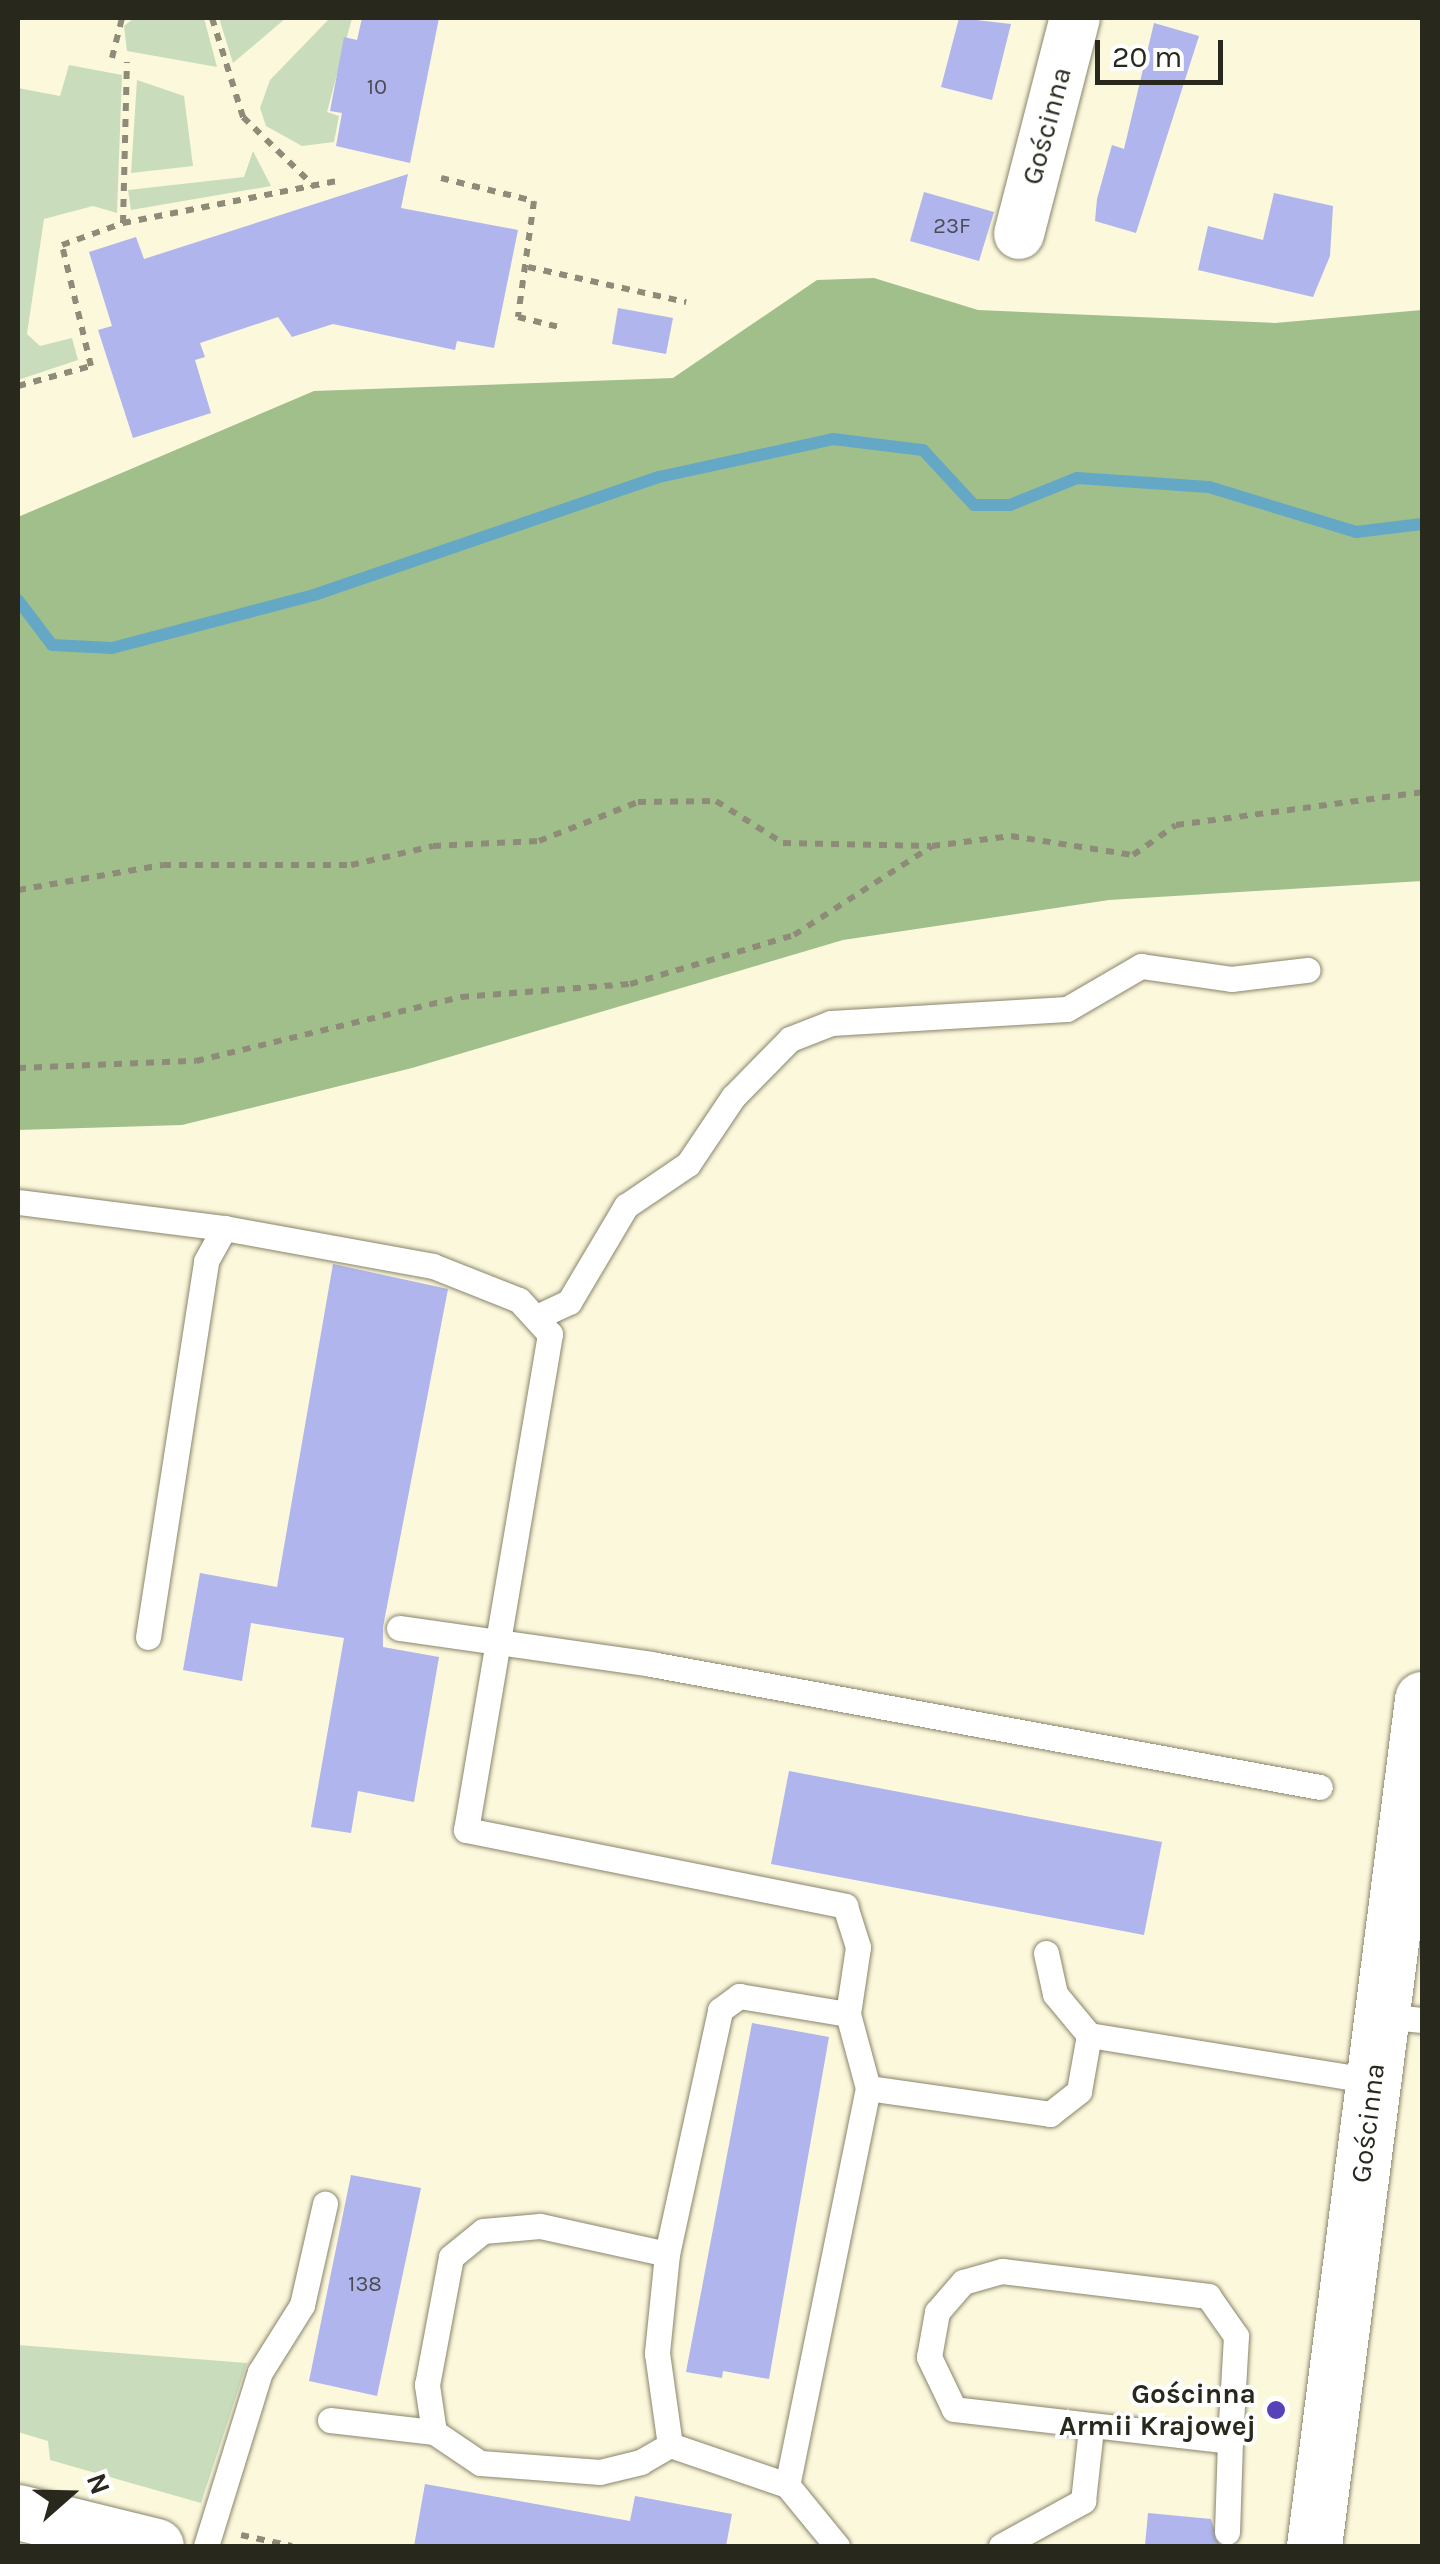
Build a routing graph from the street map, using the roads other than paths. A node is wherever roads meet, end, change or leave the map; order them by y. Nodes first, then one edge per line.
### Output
1 (1076, 18) edge
2 (1019, 234) dead end
3 (1308, 970) dead end
4 (18, 1202) edge
5 (224, 1228) junction
6 (541, 1315) junction
7 (399, 1628) dead end
8 (148, 1637) dead end
9 (494, 1645) junction
10 (1422, 1698) edge
11 (1320, 1787) dead end
12 (1046, 1952) dead end
13 (848, 2014) junction
14 (1402, 2018) edge
15 (1089, 2036) junction
16 (1374, 2080) junction
17 (868, 2088) junction
18 (326, 2204) dead end
19 (667, 2254) junction
20 (330, 2420) dead end
21 (1091, 2428) junction
22 (434, 2432) junction
23 (1230, 2440) junction
24 (670, 2445) junction
25 (787, 2485) junction
26 (18, 2512) edge
27 (1227, 2532) dead end
28 (156, 2546) edge
29 (206, 2546) edge
30 (837, 2546) edge
31 (1000, 2546) edge
32 (1314, 2546) edge

1 - 2 street, Gościnna
3 - 6 lane
4 - 5 lane
5 - 6 lane
5 - 8 lane
6 - 9 lane
7 - 9 lane
9 - 11 lane
9 - 13 lane
10 - 14 street, Gościnna
12 - 15 lane
13 - 17 lane
13 - 19 lane
14 - 16 street, Gościnna
15 - 16 lane
15 - 17 lane
16 - 32 street, Gościnna
17 - 25 lane
18 - 29 lane
19 - 22 lane
19 - 24 lane
20 - 22 lane
21 - 23 lane
21 - 23 lane
21 - 31 lane
22 - 24 lane
23 - 27 lane
24 - 25 lane
25 - 30 lane
26 - 28 street

